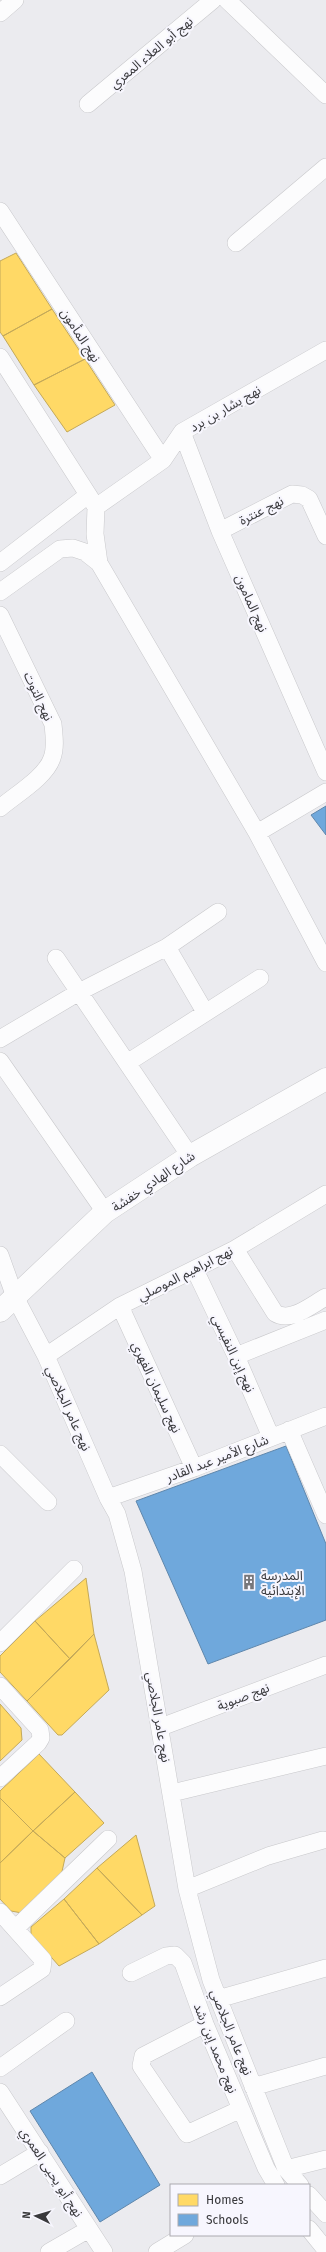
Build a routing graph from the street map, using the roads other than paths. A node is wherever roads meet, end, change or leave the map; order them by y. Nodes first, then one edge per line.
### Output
1 (16, 0) edge
2 (213, 0) edge
3 (227, 0) edge
4 (0, 13) edge
5 (326, 95) edge
6 (88, 104) dead end
7 (326, 167) edge
8 (0, 211) edge
9 (236, 243) dead end
10 (326, 350) edge
11 (0, 357) edge
12 (182, 432) junction
13 (163, 460) junction
14 (92, 501) junction
15 (220, 531) junction
16 (326, 536) edge
17 (0, 563) edge
18 (99, 563) junction
19 (0, 570) edge
20 (6, 587) edge
21 (0, 615) edge
22 (326, 772) edge
23 (326, 792) edge
24 (0, 808) edge
25 (257, 833) junction
26 (218, 912) dead end
27 (167, 947) junction
28 (56, 958) dead end
29 (326, 963) edge
30 (260, 978) dead end
31 (79, 992) junction
32 (205, 1012) junction
33 (0, 1039) edge
34 (0, 1061) edge
35 (127, 1063) junction
36 (326, 1079) edge
37 (190, 1156) junction
38 (326, 1194) edge
39 (106, 1212) junction
40 (235, 1248) junction
41 (0, 1255) edge
42 (195, 1270) junction
43 (326, 1297) edge
44 (8, 1304) edge
45 (120, 1306) junction
46 (326, 1320) edge
47 (46, 1356) junction
48 (236, 1356) junction
49 (326, 1416) edge
50 (289, 1430) junction
51 (271, 1437) junction
52 (0, 1454) edge
53 (194, 1468) junction
54 (108, 1498) junction
55 (48, 1502) dead end
56 (326, 1515) edge
57 (74, 1569) dead end
58 (0, 1643) edge
59 (326, 1665) edge
60 (0, 1686) edge
61 (161, 1727) junction
62 (326, 1756) edge
63 (0, 1778) edge
64 (172, 1793) junction
65 (108, 1839) dead end
66 (323, 1840) dead end
67 (187, 1889) junction
68 (0, 1912) edge
69 (16, 1928) junction
70 (326, 1968) edge
71 (131, 1973) dead end
72 (0, 1997) edge
73 (218, 1999) junction
74 (66, 2021) dead end
75 (205, 2024) junction
76 (326, 2066) edge
77 (0, 2068) edge
78 (253, 2087) junction
79 (0, 2092) edge
80 (241, 2109) junction
81 (40, 2152) junction
82 (326, 2158) edge
83 (286, 2169) junction
84 (0, 2176) edge
85 (272, 2184) edge
86 (299, 2184) edge
87 (310, 2196) edge
88 (326, 2214) edge
89 (89, 2229) junction
90 (310, 2230) edge
91 (183, 2236) edge
92 (326, 2250) edge
93 (49, 2252) edge
94 (104, 2252) edge
95 (157, 2252) edge

1 - 4 street
2 - 6 street, نهج أبو العلاء المعري
3 - 5 street
7 - 9 street
8 - 13 street, نهج المأمون
10 - 12 street, نهج بشار بن برد
11 - 14 street
12 - 13 street, نهج بشار بن برد
12 - 15 street, نهج المامون
13 - 14 street, نهج بشار بن برد
14 - 17 street, نهج بشار بن برد
14 - 18 street
15 - 16 street, نهج عنترة
15 - 22 street, نهج المامون
18 - 20 street
18 - 25 street
19 - 20 street
21 - 24 street, نهج التوت
23 - 25 street
25 - 29 street
26 - 27 street
27 - 31 street
27 - 32 street
28 - 31 street
30 - 32 street
31 - 33 street
31 - 35 street
32 - 35 street
34 - 39 street
35 - 37 street
36 - 37 street, شارع الهادي خفشة
37 - 39 street, شارع الهادي خفشة
38 - 40 street, نهج ابراهيم الموصلي
39 - 44 street, شارع الهادي خفشة
40 - 42 street, نهج ابراهيم الموصلي
40 - 43 street
41 - 44 street, نهج عامر الجلاصي
42 - 45 street, نهج ابراهيم الموصلي
42 - 48 street, نهج إبن النفيسي
44 - 47 street, نهج عامر الجلاصي
45 - 47 street, نهج ابراهيم الموصلي
45 - 53 street, نهج سليمان الفهري
46 - 48 street
47 - 54 street, نهج عامر الجلاصي
48 - 51 street, نهج إبن النفيسي
49 - 50 street, شارع الأمير عبد القادر
50 - 51 street, شارع الأمير عبد القادر
50 - 56 street
51 - 53 street, شارع الأمير عبد القادر
52 - 55 street
53 - 54 street, شارع الأمير عبد القادر
54 - 61 street, نهج عامر الجلاصي
57 - 58 street
59 - 61 street, نهج صبوية
60 - 63 street
61 - 64 street, نهج عامر الجلاصي
62 - 64 street
64 - 67 street, نهج عامر الجلاصي
65 - 69 street
66 - 67 street
67 - 73 street, نهج عامر الجلاصي
68 - 69 street
69 - 72 street
70 - 73 street
71 - 75 street, نهج محمد إبن رشد
73 - 78 street, نهج عامر الجلاصي
74 - 77 street
75 - 80 street, نهج محمد إبن رشد
75 - 80 street
76 - 78 street
78 - 83 street, نهج عامر الجلاصي
79 - 81 street, نهج أبو يحيى العمري
80 - 85 street, نهج محمد إبن رشد
81 - 84 street
81 - 89 street, نهج أبو يحيى العمري
82 - 83 street
83 - 86 street, نهج عامر الجلاصي
87 - 88 street
89 - 93 street
89 - 94 street, نهج أبو يحيى العمري
90 - 92 street
91 - 95 street

